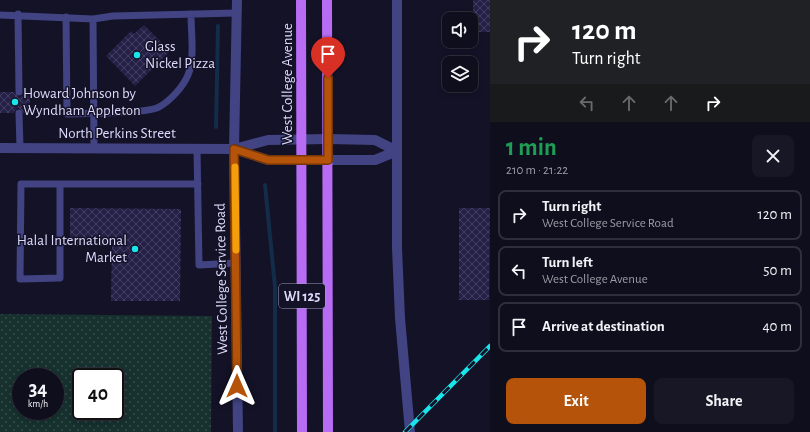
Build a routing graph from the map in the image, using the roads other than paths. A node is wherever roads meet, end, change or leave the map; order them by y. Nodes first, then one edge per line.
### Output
1 (237, 0) edge
2 (301, 0) edge
3 (327, 0) edge
4 (397, 0) edge
5 (237, 13) junction
6 (0, 14) edge
7 (18, 14) junction
8 (191, 14) junction
9 (66, 17) junction
10 (93, 19) junction
11 (19, 92) dead end
12 (94, 112) junction
13 (19, 113) dead end
14 (302, 140) junction
15 (328, 140) junction
16 (0, 148) edge
17 (20, 148) junction
18 (94, 148) junction
19 (198, 149) junction
20 (234, 149) junction
21 (397, 151) junction
22 (302, 160) junction
23 (328, 160) junction
24 (60, 184) junction
25 (198, 184) junction
26 (236, 263) junction
27 (238, 432) edge
28 (302, 432) edge
29 (328, 432) edge
30 (410, 432) edge

1 - 5 street, West College Service Road
2 - 14 main road, West College Avenue / WI 125
3 - 15 main road, WI 125
4 - 21 street
5 - 8 lane
5 - 20 street, West College Service Road
6 - 7 lane
7 - 9 lane
7 - 11 lane
8 - 10 lane
8 - 12 lane
9 - 10 lane
9 - 12 lane
10 - 12 lane
12 - 18 lane
13 - 17 lane
14 - 15 street
14 - 20 street
14 - 22 main road, West College Avenue / WI 125
15 - 21 street
15 - 23 main road, WI 125
16 - 17 street, North Perkins Street
17 - 18 street, North Perkins Street
18 - 19 street, North Perkins Street
19 - 20 street, North Perkins Street
19 - 25 lane
20 - 22 street
20 - 26 street, West College Service Road
21 - 23 street
21 - 30 street
22 - 23 street
22 - 28 main road, West College Avenue / WI 125
23 - 29 main road, WI 125
24 - 24 lane
24 - 25 lane
25 - 26 lane
26 - 27 street, West College Service Road

